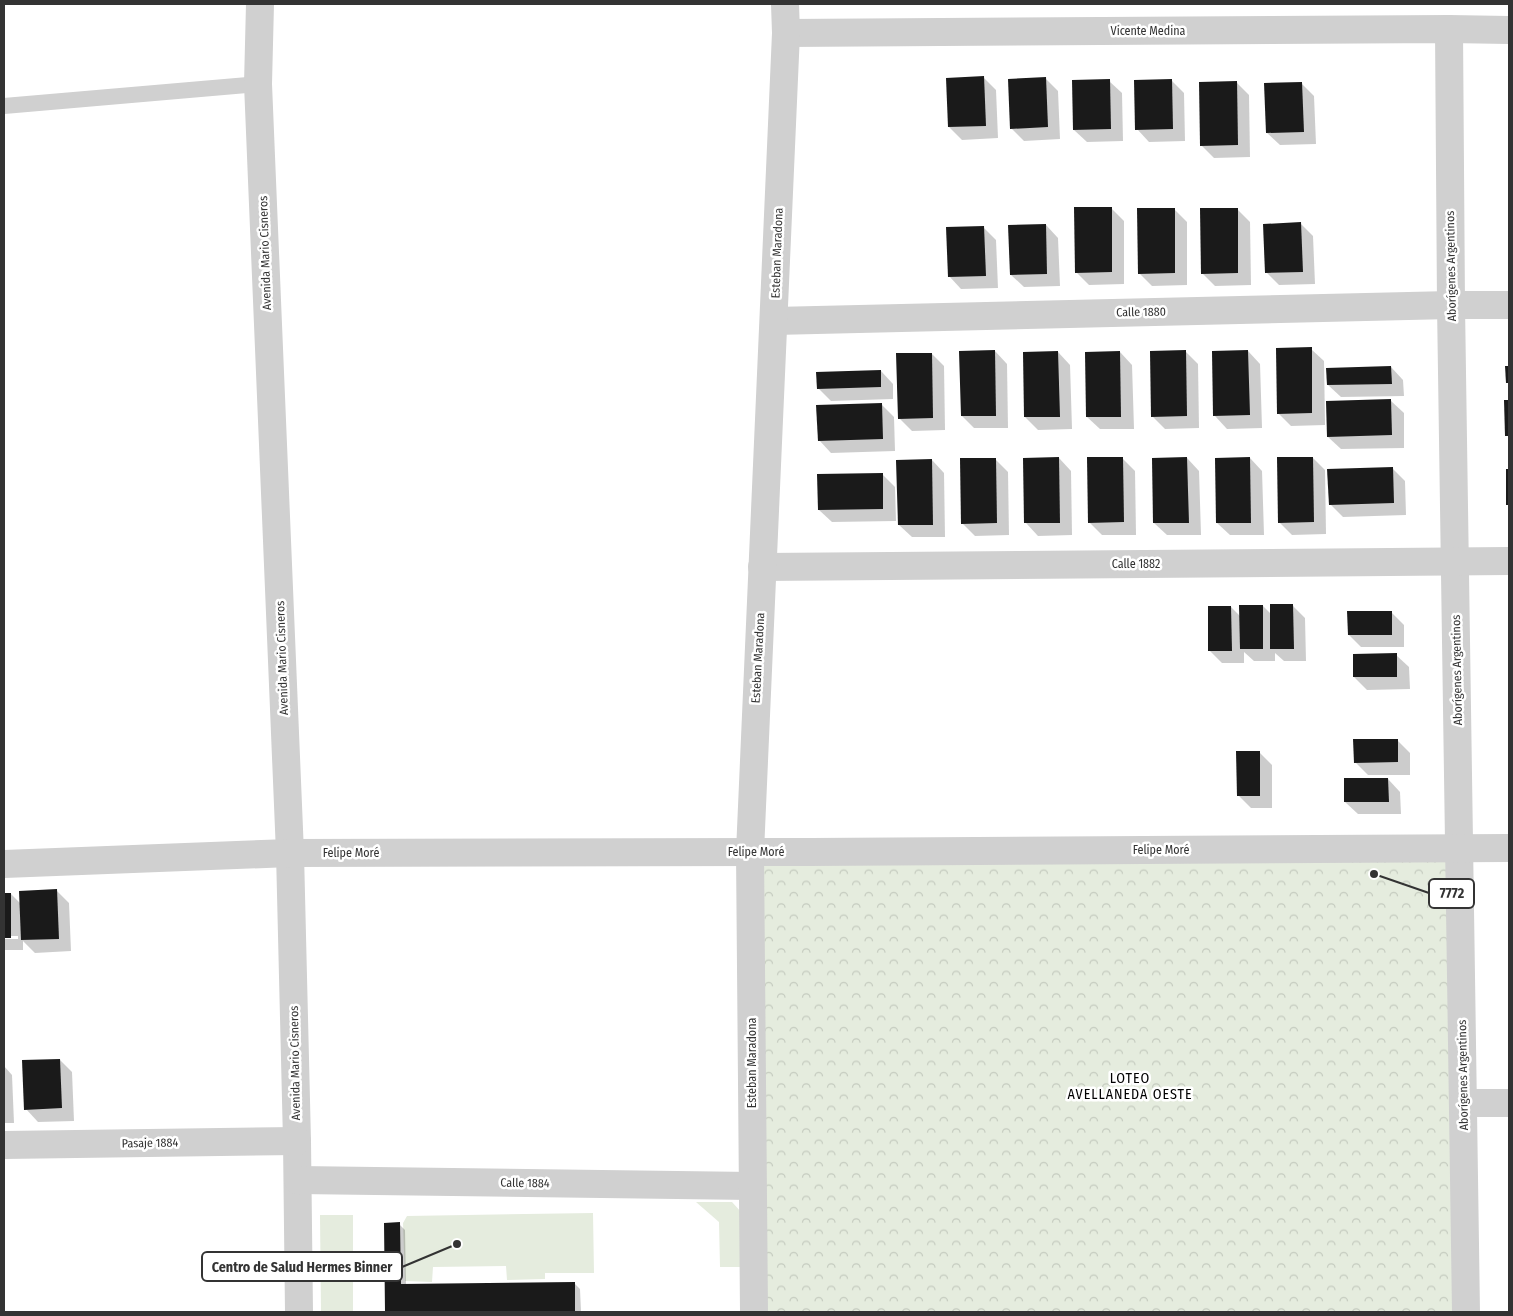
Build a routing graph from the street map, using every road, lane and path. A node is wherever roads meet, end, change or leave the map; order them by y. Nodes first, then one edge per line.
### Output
1 (260, 4) edge
2 (785, 4) edge
3 (1449, 29) junction
4 (1509, 30) edge
5 (786, 33) junction
6 (258, 84) junction
7 (4, 106) edge
8 (1451, 305) junction
9 (1509, 305) edge
10 (774, 321) junction
11 (1509, 561) edge
12 (1455, 562) junction
13 (762, 568) junction
14 (1459, 848) junction
15 (1509, 848) edge
16 (750, 852) junction
17 (290, 853) junction
18 (4, 864) edge
19 (1463, 1103) junction
20 (1509, 1103) edge
21 (297, 1141) junction
22 (4, 1145) edge
23 (298, 1180) junction
24 (752, 1186) junction
25 (299, 1312) edge
26 (754, 1312) edge
27 (1466, 1312) edge

1 - 6 street, Avenida Mario Cisneros
2 - 5 street, Esteban Maradona
3 - 4 street, Vicente Medina
3 - 5 street, Vicente Medina
3 - 8 street, Aborígenes Argentinos
5 - 10 street, Esteban Maradona
6 - 7 lane
6 - 17 street, Avenida Mario Cisneros
8 - 9 street, Calle 1880
8 - 10 street, Calle 1880
8 - 12 street, Aborígenes Argentinos
10 - 13 street, Esteban Maradona
11 - 12 street, Calle 1882
12 - 13 street, Calle 1882
12 - 14 street, Aborígenes Argentinos
13 - 16 street, Esteban Maradona
14 - 15 street, Felipe Moré
14 - 16 street, Felipe Moré
14 - 19 street, Aborígenes Argentinos
16 - 17 street, Felipe Moré
16 - 24 street, Esteban Maradona
17 - 18 street, Felipe Moré
17 - 21 street, Avenida Mario Cisneros
19 - 20 street
19 - 27 street, Aborígenes Argentinos
21 - 22 street, Pasaje 1884
21 - 23 street, Avenida Mario Cisneros
23 - 24 street, Calle 1884
23 - 25 street, Avenida Mario Cisneros
24 - 26 street, Esteban Maradona

